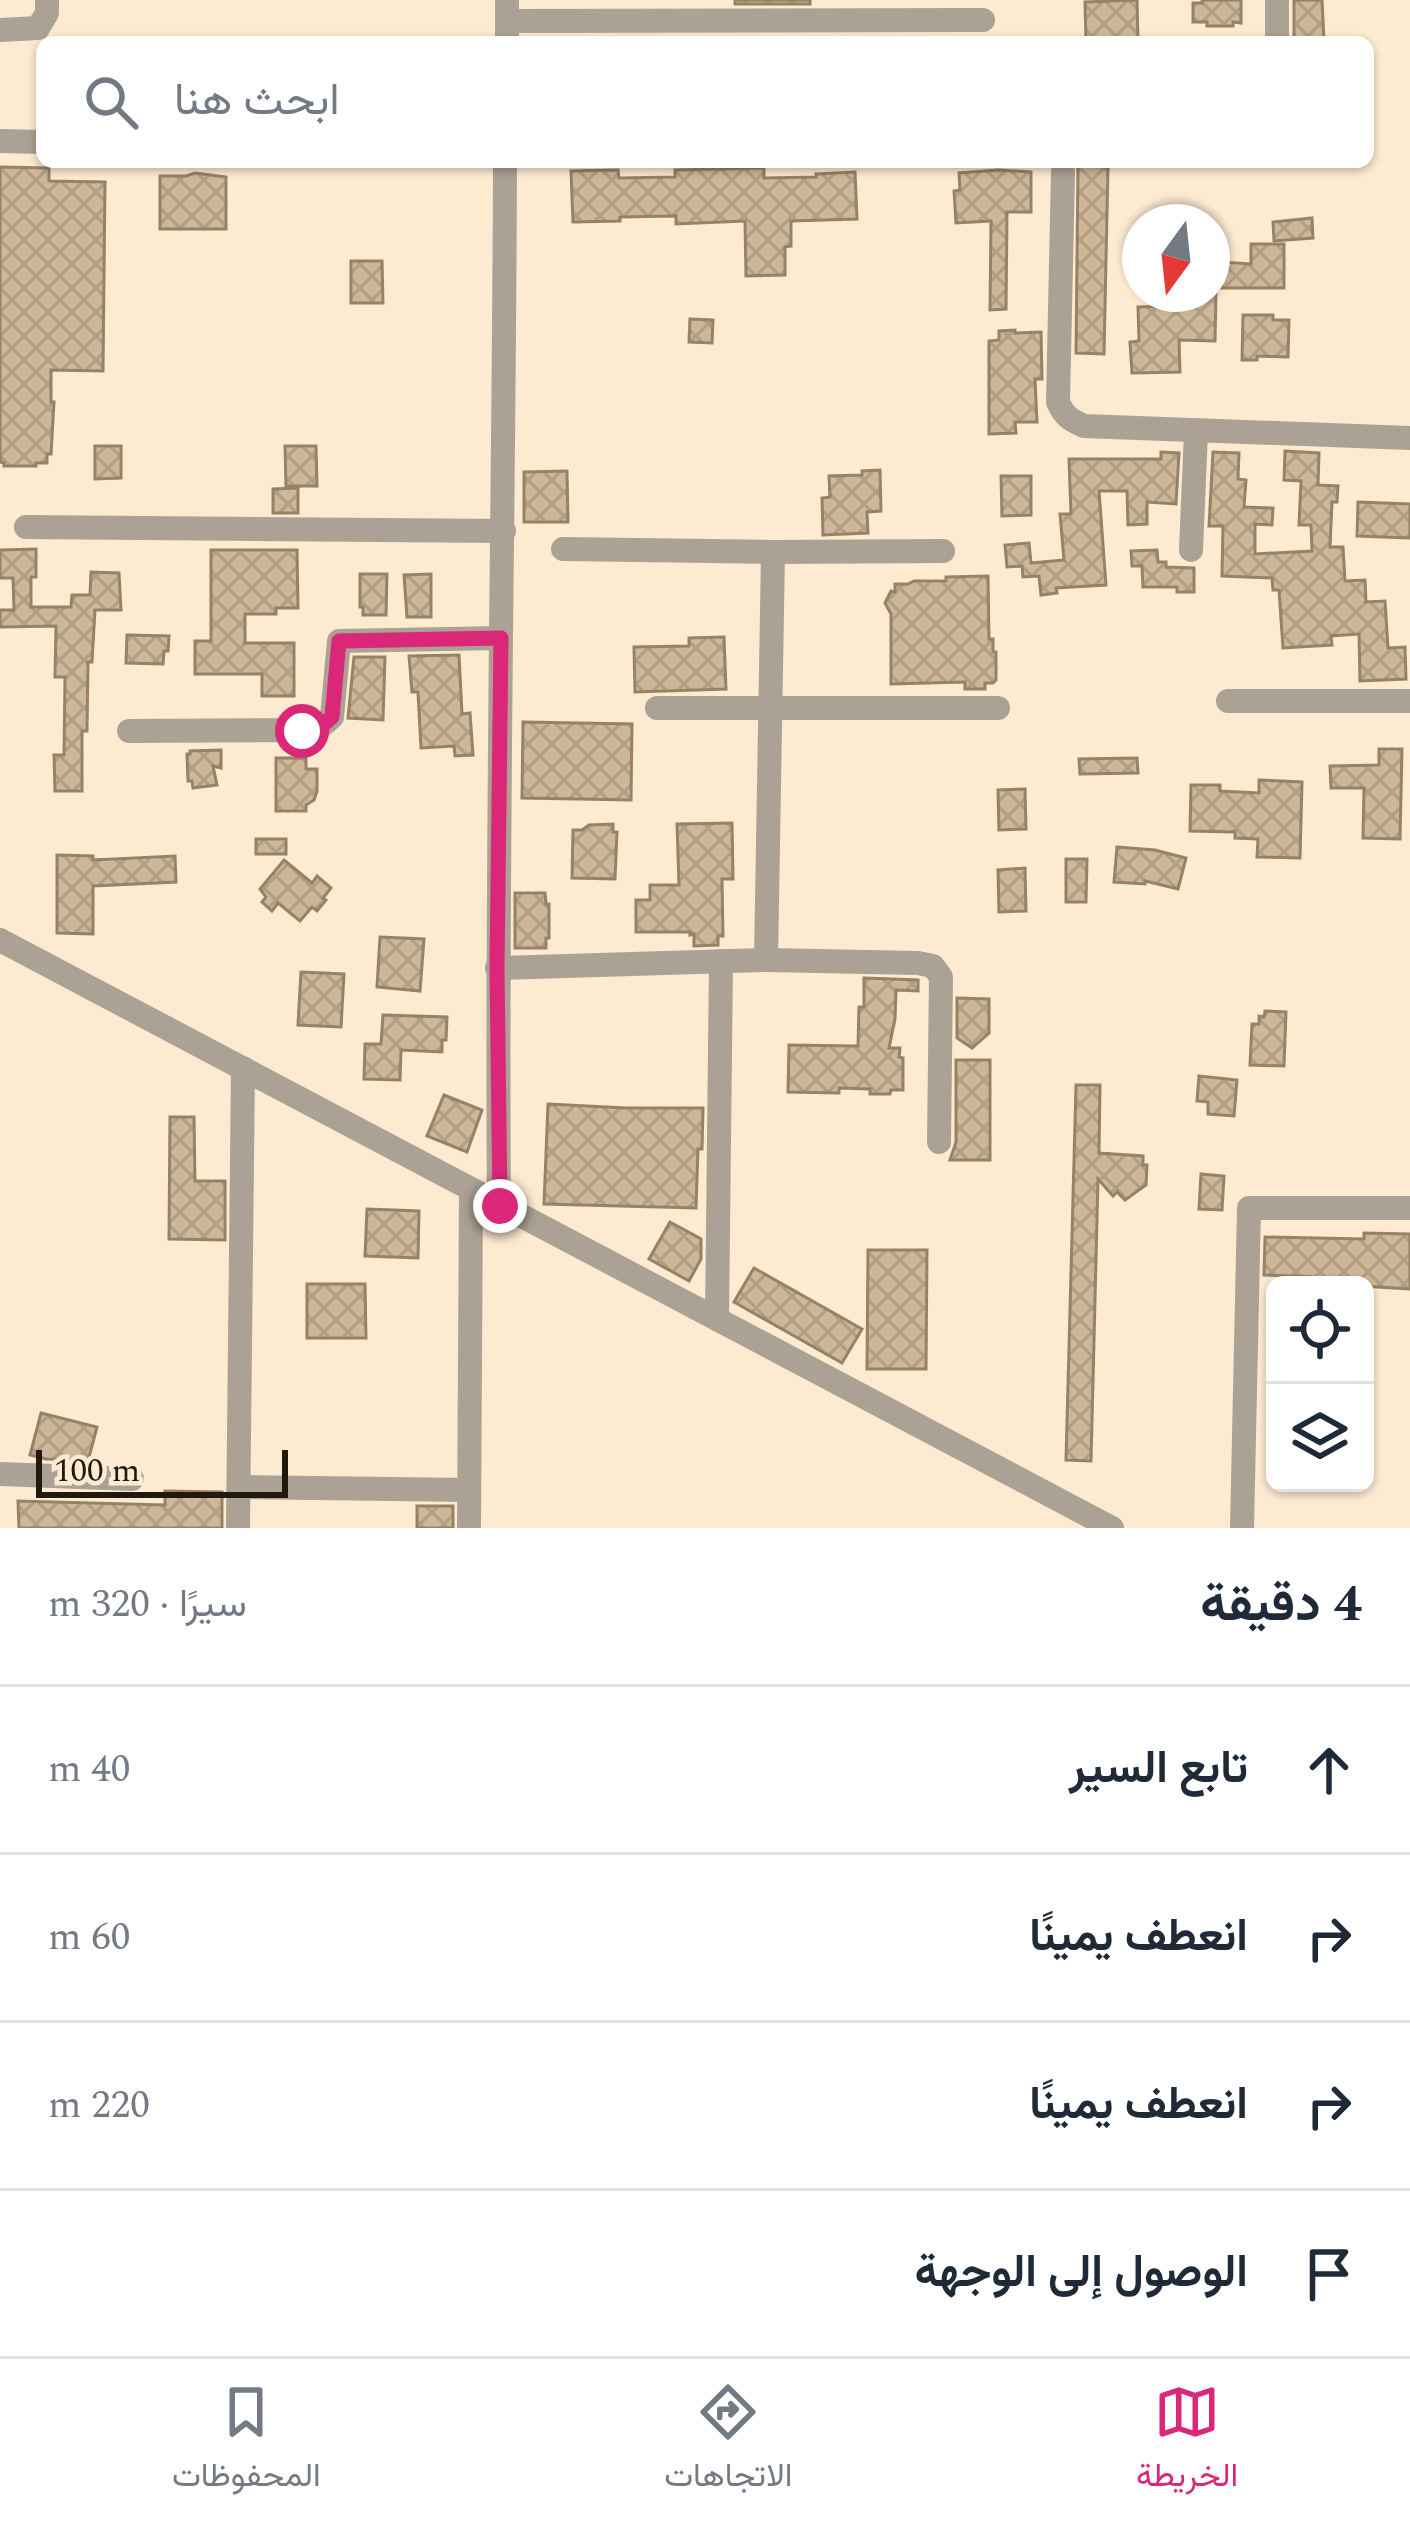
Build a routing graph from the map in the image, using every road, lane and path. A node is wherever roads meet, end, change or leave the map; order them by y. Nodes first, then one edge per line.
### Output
1 (47, 0) edge
2 (1277, 0) edge
3 (983, 20) dead end
4 (507, 21) edge
5 (0, 30) edge
6 (1277, 36) edge
7 (0, 141) edge
8 (36, 142) edge
9 (505, 168) edge
10 (1064, 172) dead end
11 (1196, 432) junction
12 (1410, 438) edge
13 (26, 527) dead end
14 (504, 531) junction
15 (563, 549) dead end
16 (1191, 550) dead end
17 (943, 551) dead end
18 (773, 552) junction
19 (501, 638) junction
20 (1410, 700) edge
21 (1228, 701) dead end
22 (770, 707) junction
23 (656, 708) dead end
24 (998, 708) dead end
25 (129, 731) dead end
26 (0, 940) edge
27 (766, 960) junction
28 (721, 961) junction
29 (497, 968) junction
30 (243, 1068) junction
31 (939, 1142) dead end
32 (471, 1190) junction
33 (500, 1206) junction
34 (1410, 1208) edge
35 (717, 1319) junction
36 (0, 1474) edge
37 (132, 1479) dead end
38 (239, 1487) junction
39 (469, 1490) junction
40 (238, 1528) edge
41 (469, 1528) edge
42 (1112, 1528) edge
43 (1242, 1528) edge

1 - 5 street
2 - 6 street
3 - 4 street
7 - 8 street
9 - 14 street
10 - 11 street
11 - 12 street
11 - 16 street
13 - 14 street
14 - 19 street
15 - 18 street
17 - 18 street
18 - 22 street
19 - 25 street
19 - 29 street
20 - 21 street
22 - 23 street
22 - 24 street
22 - 27 street
26 - 30 street
27 - 28 street
27 - 31 street
28 - 29 street
28 - 35 street
29 - 33 street
30 - 32 street
30 - 38 street
32 - 33 street
32 - 39 street
33 - 35 street
34 - 43 street
35 - 42 street
36 - 37 street
38 - 39 street
38 - 40 street
39 - 41 street

